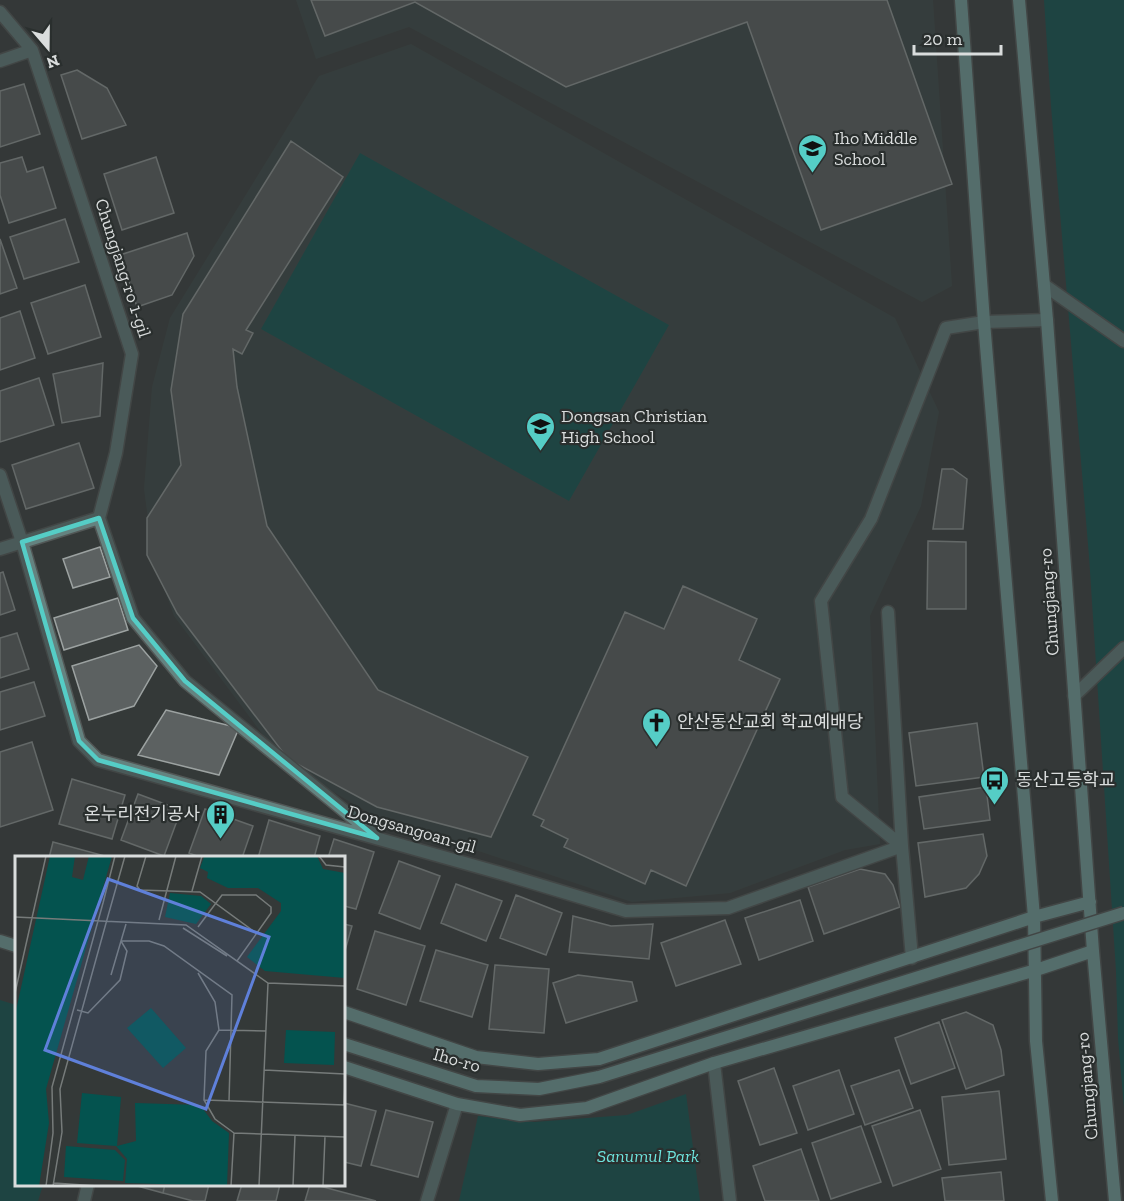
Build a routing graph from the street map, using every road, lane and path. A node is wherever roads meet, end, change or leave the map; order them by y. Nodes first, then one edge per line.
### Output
1 (961, 0) edge
2 (1019, 0) edge
3 (0, 12) edge
4 (32, 50) junction
5 (0, 61) edge
6 (1044, 285) junction
7 (1047, 320) junction
8 (984, 322) junction
9 (1124, 341) edge
10 (0, 475) edge
11 (99, 518) junction
12 (22, 542) junction
13 (0, 549) edge
14 (888, 612) dead end
15 (1124, 648) edge
16 (1074, 696) junction
17 (377, 838) junction
18 (902, 846) junction
19 (1090, 902) junction
20 (1124, 913) edge
21 (1034, 917) junction
22 (0, 941) edge
23 (15, 946) edge
24 (1093, 951) junction
25 (912, 958) junction
26 (1036, 970) junction
27 (345, 1011) edge
28 (345, 1044) edge
29 (714, 1063) junction
30 (345, 1067) edge
31 (457, 1104) junction
32 (427, 1201) edge
33 (730, 1201) edge
34 (1052, 1201) edge
35 (1115, 1201) edge

1 - 8 street
2 - 6 street, Chungjang-ro
3 - 4 street, Chungjang-ro 1-gil
4 - 5 street
4 - 11 street, Chungjang-ro 1-gil
6 - 7 street, Chungjang-ro
6 - 9 street
7 - 8 street
7 - 16 street, Chungjang-ro
8 - 18 street
8 - 21 street
10 - 12 street, Dongsangoan-gil
11 - 12 street
11 - 17 street
12 - 13 street
12 - 17 street, Dongsangoan-gil
14 - 18 street
15 - 16 street
16 - 19 street, Chungjang-ro
17 - 18 street, Dongsangoan-gil
18 - 25 street
19 - 21 street
19 - 24 street, Chungjang-ro
20 - 28 street, Iho-ro, bridge
21 - 25 street
21 - 26 street
22 - 23 street
24 - 26 street
24 - 35 street, Chungjang-ro
25 - 27 street
26 - 29 street
26 - 34 street
29 - 31 street
29 - 33 street
30 - 31 street
31 - 32 street

